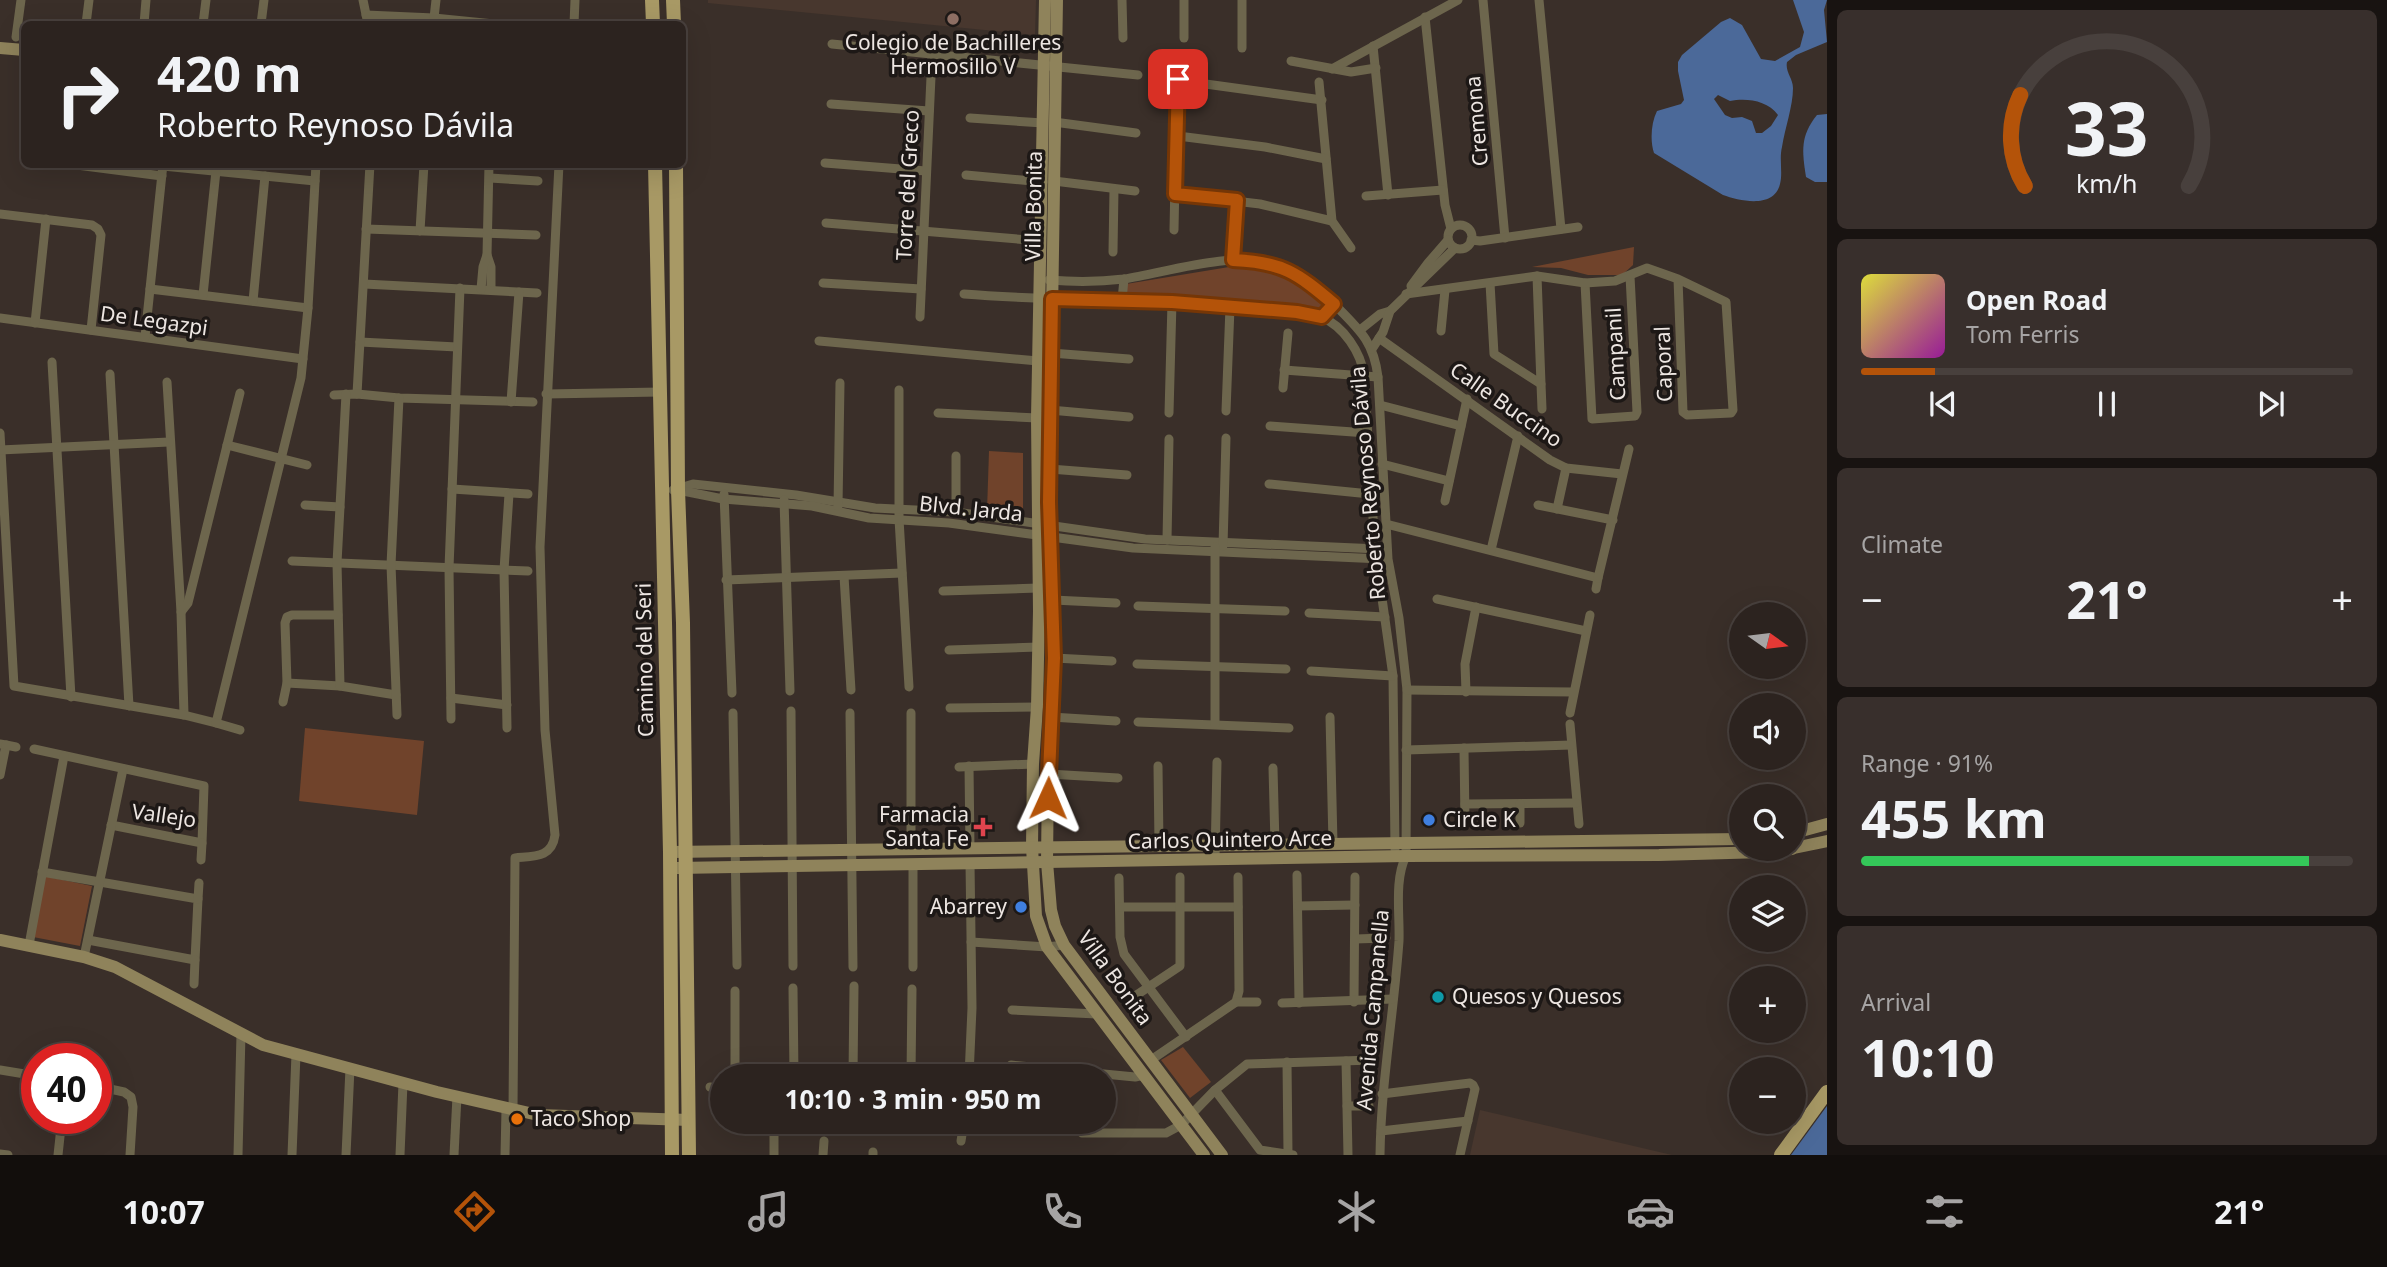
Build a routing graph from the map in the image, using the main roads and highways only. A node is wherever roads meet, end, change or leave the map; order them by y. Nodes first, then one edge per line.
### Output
1 (652, 0) edge
2 (673, 0) edge
3 (653, 21) edge
4 (674, 21) edge
5 (655, 168) edge
6 (676, 168) edge
7 (665, 608) junction
8 (683, 623) junction
9 (1827, 1092) edge
10 (672, 1155) edge
11 (689, 1155) edge
12 (1781, 1155) edge

1 - 3 main road
2 - 4 main road
5 - 7 main road, Camino del Seri
6 - 8 main road, Camino del Seri
7 - 8 main road
7 - 10 main road, Camino del Seri
8 - 11 main road, Camino del Seri
9 - 12 main road

